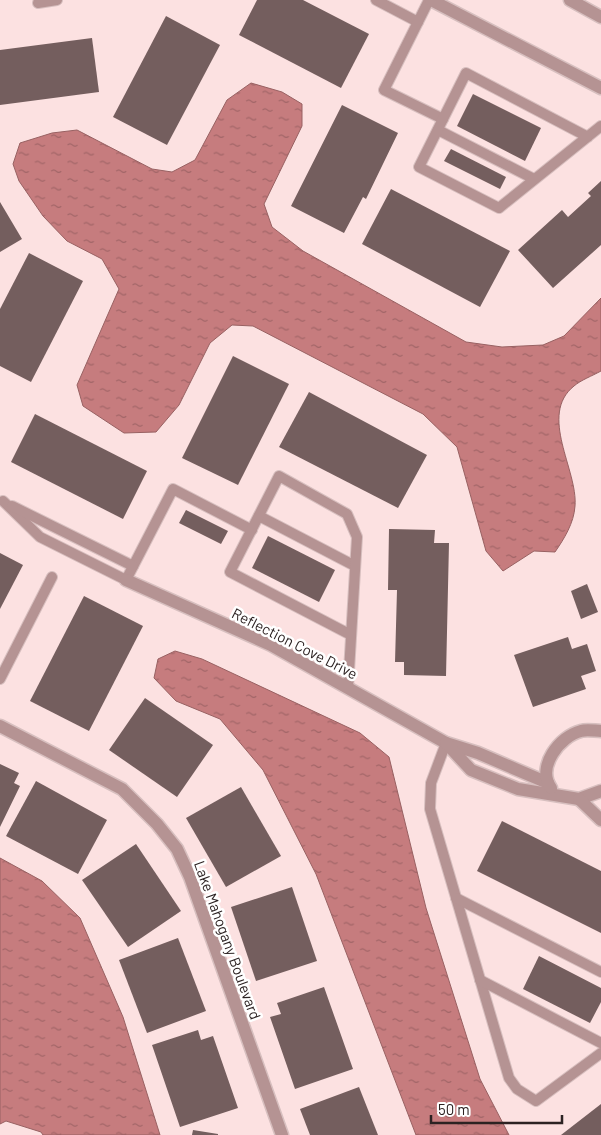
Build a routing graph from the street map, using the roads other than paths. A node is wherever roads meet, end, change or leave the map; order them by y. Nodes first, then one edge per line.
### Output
1 (39, 0) edge
2 (57, 0) edge
3 (376, 0) edge
4 (430, 0) edge
5 (570, 0) edge
6 (601, 17) edge
7 (418, 22) junction
8 (601, 88) edge
9 (443, 119) junction
10 (601, 126) edge
11 (438, 130) junction
12 (588, 137) junction
13 (534, 179) junction
14 (1, 501) edge
15 (259, 516) junction
16 (252, 530) junction
17 (132, 566) junction
18 (355, 566) junction
19 (52, 577) dead end
20 (126, 580) junction
21 (351, 635) junction
22 (0, 679) edge
23 (348, 688) junction
24 (0, 726) edge
25 (601, 731) edge
26 (446, 743) junction
27 (548, 783) junction
28 (601, 791) edge
29 (557, 796) junction
30 (579, 799) junction
31 (601, 820) edge
32 (456, 898) junction
33 (601, 972) edge
34 (480, 980) junction
35 (601, 1043) edge
36 (601, 1053) edge
37 (282, 1135) edge

1 - 2 lane
3 - 7 lane
4 - 7 lane
4 - 8 street
5 - 6 street
7 - 9 lane
9 - 11 lane
9 - 12 lane
10 - 12 lane
11 - 13 lane
11 - 13 lane
12 - 13 lane
14 - 17 lane
14 - 20 lane
15 - 16 lane
15 - 18 lane
15 - 18 lane
16 - 17 lane
16 - 21 lane
17 - 20 lane
18 - 21 lane
19 - 22 lane
20 - 23 street, Reflection Cove Drive
21 - 23 lane
23 - 26 street, Reflection Cove Drive
24 - 37 street, Lake Mahogany Boulevard
25 - 27 street
26 - 27 street, Reflection Cove Drive
26 - 29 street, Reflection Cove Drive
26 - 32 lane
27 - 29 street
28 - 30 street
29 - 30 street, Reflection Cove Drive
30 - 31 street
32 - 33 lane
32 - 34 lane
34 - 35 lane
34 - 36 lane

